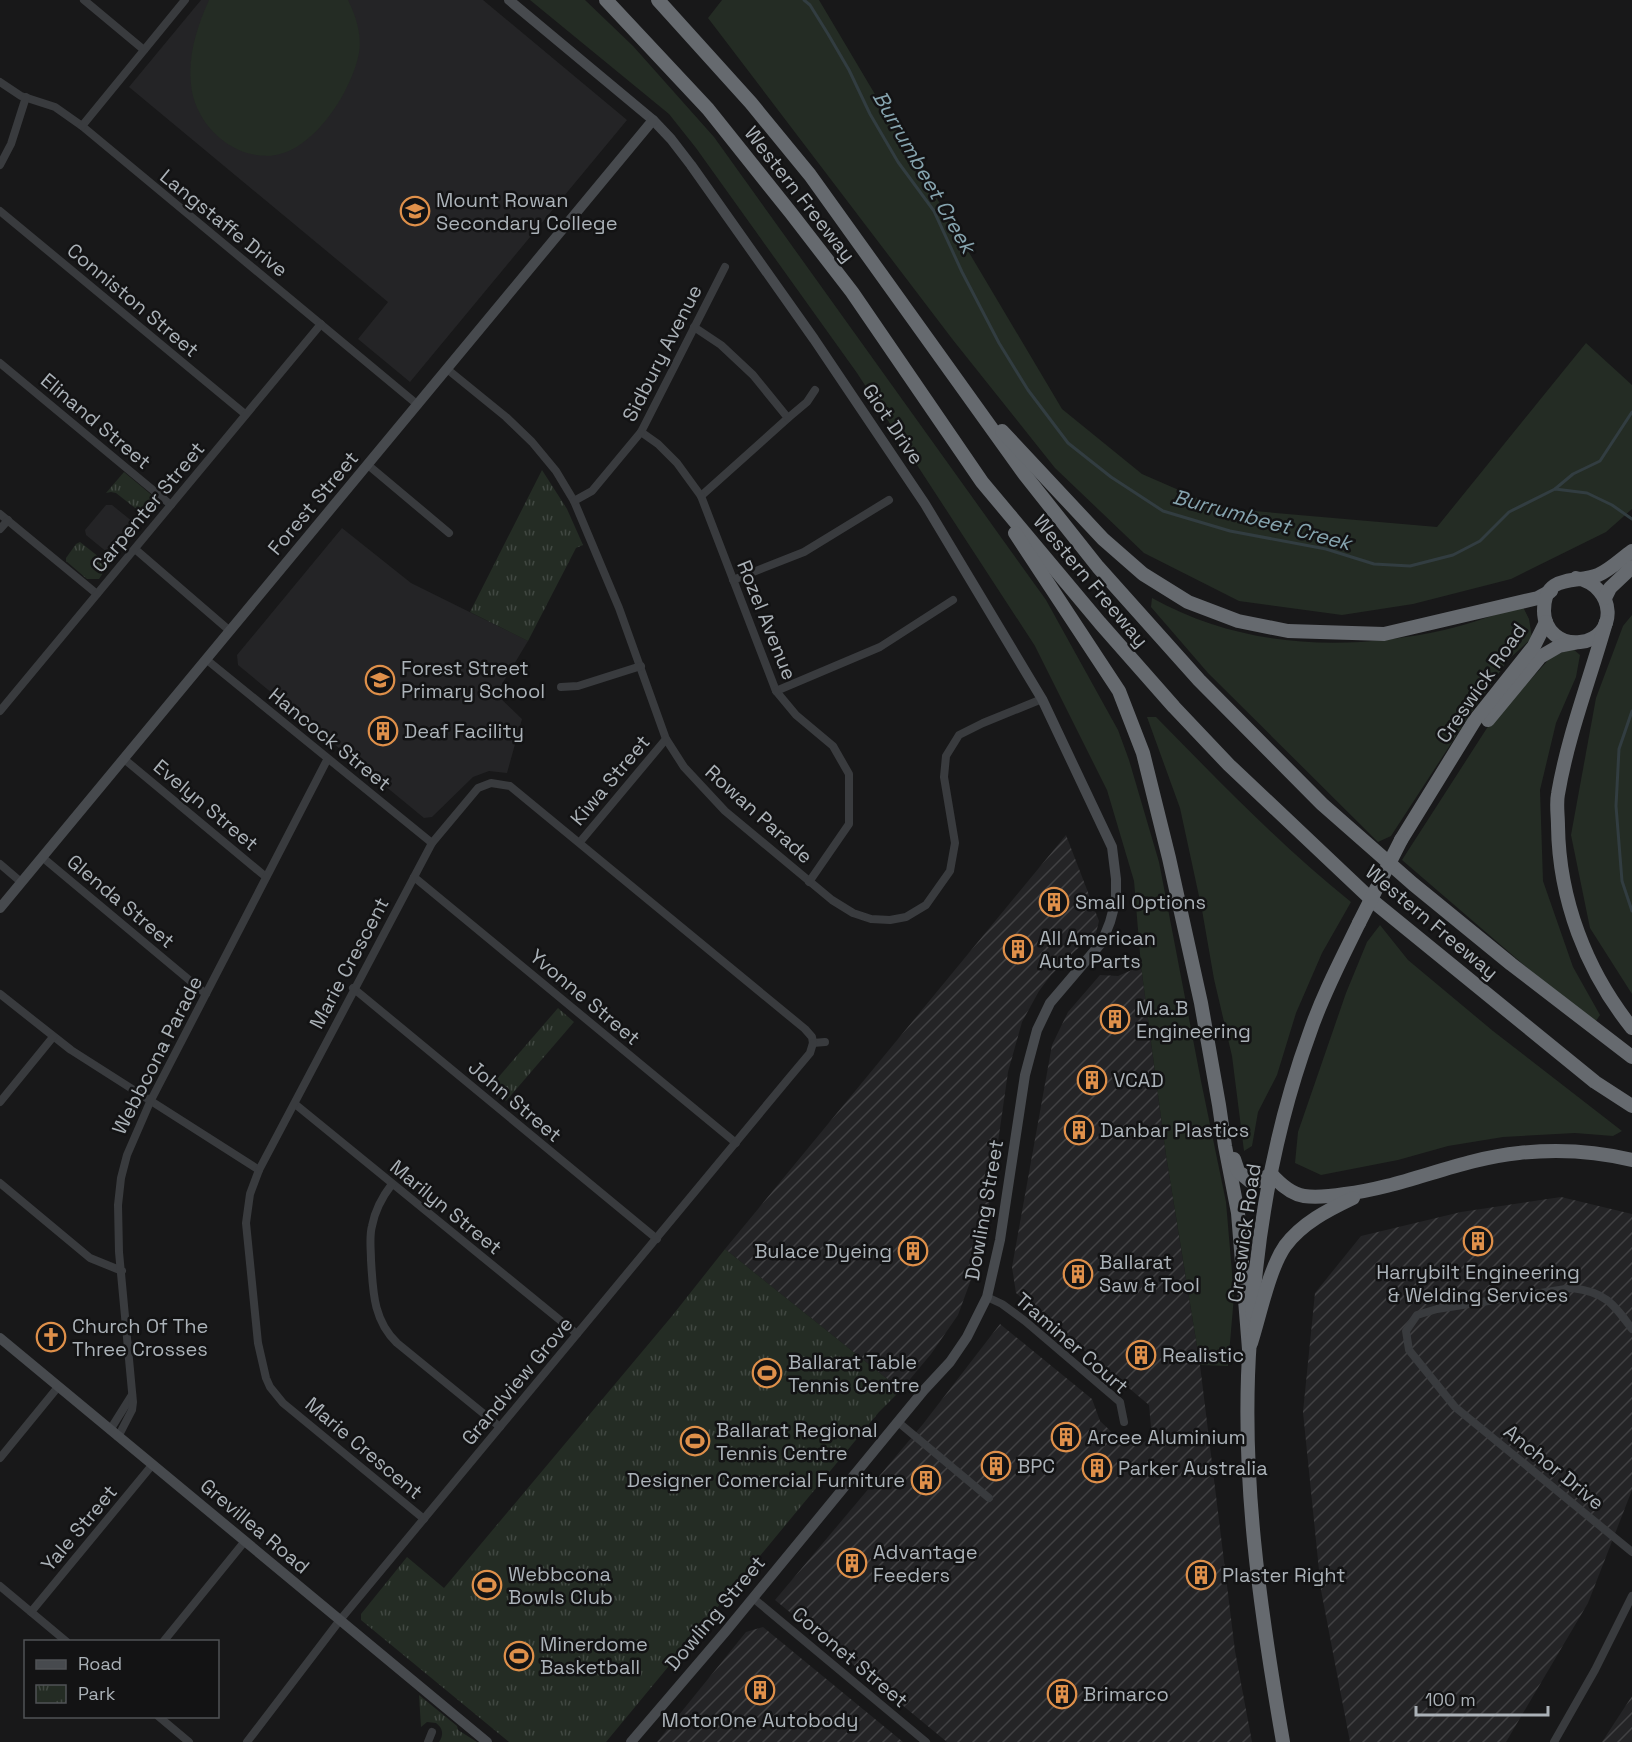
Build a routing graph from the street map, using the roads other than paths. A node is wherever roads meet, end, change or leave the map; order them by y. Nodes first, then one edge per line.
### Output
1 (84, 0) edge
2 (185, 0) edge
3 (509, 0) edge
4 (606, 0) edge
5 (658, 0) edge
6 (144, 50) junction
7 (0, 82) edge
8 (26, 97) junction
9 (653, 120) junction
10 (82, 126) junction
11 (0, 165) edge
12 (0, 212) edge
13 (725, 267) dead end
14 (321, 324) junction
15 (694, 327) junction
16 (0, 363) edge
17 (447, 369) junction
18 (956, 380) junction
19 (815, 390) dead end
20 (418, 405) junction
21 (246, 414) junction
22 (788, 418) junction
23 (641, 432) junction
24 (368, 465) junction
25 (982, 482) junction
26 (701, 496) junction
27 (889, 500) dead end
28 (574, 501) junction
29 (171, 505) junction
30 (0, 514) edge
31 (8, 520) junction
32 (0, 529) edge
33 (449, 533) dead end
34 (135, 549) junction
35 (1632, 551) edge
36 (1632, 567) edge
37 (1576, 578) junction
38 (733, 580) junction
39 (1551, 591) junction
40 (97, 594) junction
41 (1605, 598) junction
42 (953, 600) dead end
43 (1546, 622) junction
44 (1606, 622) junction
45 (230, 631) junction
46 (1574, 643) junction
47 (207, 660) junction
48 (641, 666) junction
49 (561, 687) dead end
50 (776, 691) junction
51 (1042, 699) junction
52 (0, 711) edge
53 (666, 739) junction
54 (124, 759) junction
55 (327, 760) junction
56 (1447, 767) junction
57 (580, 842) junction
58 (432, 843) junction
59 (42, 857) junction
60 (0, 864) edge
61 (266, 877) junction
62 (414, 877) junction
63 (21, 882) junction
64 (809, 882) junction
65 (0, 908) edge
66 (1102, 942) joint
67 (353, 988) junction
68 (0, 994) edge
69 (206, 994) junction
70 (1632, 1028) edge
71 (53, 1037) junction
72 (825, 1042) dead end
73 (813, 1043) junction
74 (1632, 1057) edge
75 (150, 1101) junction
76 (0, 1102) edge
77 (295, 1104) junction
78 (1219, 1105) junction
79 (1632, 1106) edge
80 (736, 1143) junction
81 (1632, 1160) edge
82 (259, 1170) junction
83 (1271, 1174) junction
84 (0, 1183) edge
85 (392, 1184) junction
86 (1366, 1192) junction
87 (657, 1239) junction
88 (122, 1271) junction
89 (987, 1297) junction
90 (1632, 1329) edge
91 (577, 1334) junction
92 (0, 1338) edge
93 (1249, 1348) junction
94 (58, 1387) junction
95 (898, 1422) junction
96 (1124, 1422) dead end
97 (501, 1427) junction
98 (114, 1433) junction
99 (0, 1458) edge
100 (153, 1464) junction
101 (989, 1498) dead end
102 (424, 1519) junction
103 (245, 1541) junction
104 (1632, 1552) edge
105 (0, 1586) edge
106 (1632, 1596) edge
107 (753, 1598) junction
108 (31, 1612) junction
109 (340, 1620) junction
110 (66, 1640) edge
111 (164, 1640) edge
112 (160, 1718) edge
113 (432, 1732) dead end
114 (189, 1742) edge
115 (247, 1742) edge
116 (428, 1742) edge
117 (487, 1742) edge
118 (631, 1742) edge
119 (926, 1742) edge
120 (1283, 1742) edge
121 (1554, 1742) edge

1 - 6 street
2 - 6 street
3 - 9 street, Giot Drive
4 - 25 highway, Western Freeway
5 - 18 highway, Western Freeway
6 - 10 street
7 - 8 street, Langstaffe Drive
8 - 10 street, Langstaffe Drive
8 - 11 street
9 - 17 street, Forest Street
9 - 51 street, Giot Drive
10 - 14 street, Langstaffe Drive
12 - 21 street, Conniston Street
13 - 15 street, Sidbury Avenue
14 - 20 street, Langstaffe Drive
14 - 21 street, Carpenter Street
15 - 22 street
15 - 23 street, Sidbury Avenue
16 - 29 street, Elinand Street
17 - 20 street, Forest Street
17 - 28 street, Rowan Parade
18 - 39 highway
18 - 74 highway, Western Freeway
19 - 22 street
20 - 24 street, Forest Street
21 - 29 street, Carpenter Street
22 - 26 street
23 - 26 street, Rozel Avenue
23 - 28 street, Sidbury Avenue
24 - 33 street
24 - 45 street, Forest Street
25 - 78 highway
25 - 79 highway, Western Freeway
26 - 38 street, Rozel Avenue
27 - 38 street
28 - 48 street, Rowan Parade
29 - 34 street, Carpenter Street
30 - 31 street
31 - 32 street
31 - 40 street
34 - 40 street, Carpenter Street
34 - 45 street
35 - 37 highway
36 - 41 highway
37 - 39 highway
37 - 41 highway
38 - 50 street, Rozel Avenue
39 - 43 highway
40 - 52 street, Carpenter Street
41 - 44 highway
42 - 50 street
43 - 46 highway
43 - 56 highway, Creswick Road
44 - 46 highway
44 - 70 highway
45 - 47 street, Forest Street
46 - 56 highway, Creswick Road
47 - 54 street, Forest Street
47 - 55 street, Hancock Street
48 - 49 street
48 - 53 street, Rowan Parade
50 - 64 street, Rozel Avenue
51 - 64 street, Rowan Parade
51 - 66 street, Giot Drive
53 - 57 street, Kiwa Street
53 - 64 street, Rowan Parade
54 - 59 street, Forest Street
54 - 61 street, Evelyn Street
55 - 58 street, Hancock Street
55 - 61 street, Webbcona Parade
56 - 83 highway, Creswick Road, bridge
57 - 58 street, Marie Crescent
57 - 73 street, Marie Crescent
58 - 62 street, Marie Crescent
59 - 63 street, Forest Street
59 - 69 street, Glenda Street
60 - 63 street
61 - 69 street, Webbcona Parade
62 - 67 street, Marie Crescent
62 - 80 street, Yvonne Street
63 - 65 street, Forest Street
66 - 89 street, Dowling Street
67 - 77 street, Marie Crescent
67 - 87 street, John Street
68 - 71 street
69 - 75 street, Webbcona Parade
71 - 75 street
71 - 76 street
72 - 73 street
73 - 80 street, Grandview Grove
75 - 82 street
75 - 88 street, Webbcona Parade
77 - 82 street, Marie Crescent
77 - 85 street, Marilyn Street
78 - 83 highway
78 - 93 highway
80 - 87 street, Grandview Grove
81 - 86 highway
82 - 102 street, Marie Crescent
83 - 86 highway
83 - 93 highway, Creswick Road
84 - 88 street
85 - 91 street, Marilyn Street
85 - 97 street
86 - 93 highway
87 - 91 street, Grandview Grove
88 - 98 street, Webbcona Parade
89 - 95 street, Dowling Street
89 - 96 street, Traminer Court
90 - 104 street, Anchor Drive
91 - 97 street, Grandview Grove
92 - 94 street, Grevillea Road
93 - 120 highway, Creswick Road
94 - 98 street, Grevillea Road
94 - 99 street
95 - 101 street
95 - 107 street, Dowling Street
97 - 102 street, Grandview Grove
98 - 100 street, Grevillea Road
100 - 103 street, Grevillea Road
100 - 108 street, Yale Street
102 - 109 street, Grandview Grove
103 - 109 street, Grevillea Road
103 - 111 street
105 - 108 street
106 - 121 street
107 - 118 street, Dowling Street
107 - 119 street, Coronet Street
108 - 110 street
109 - 115 street, Grandview Grove
109 - 117 street, Grevillea Road
112 - 114 street
113 - 116 street

